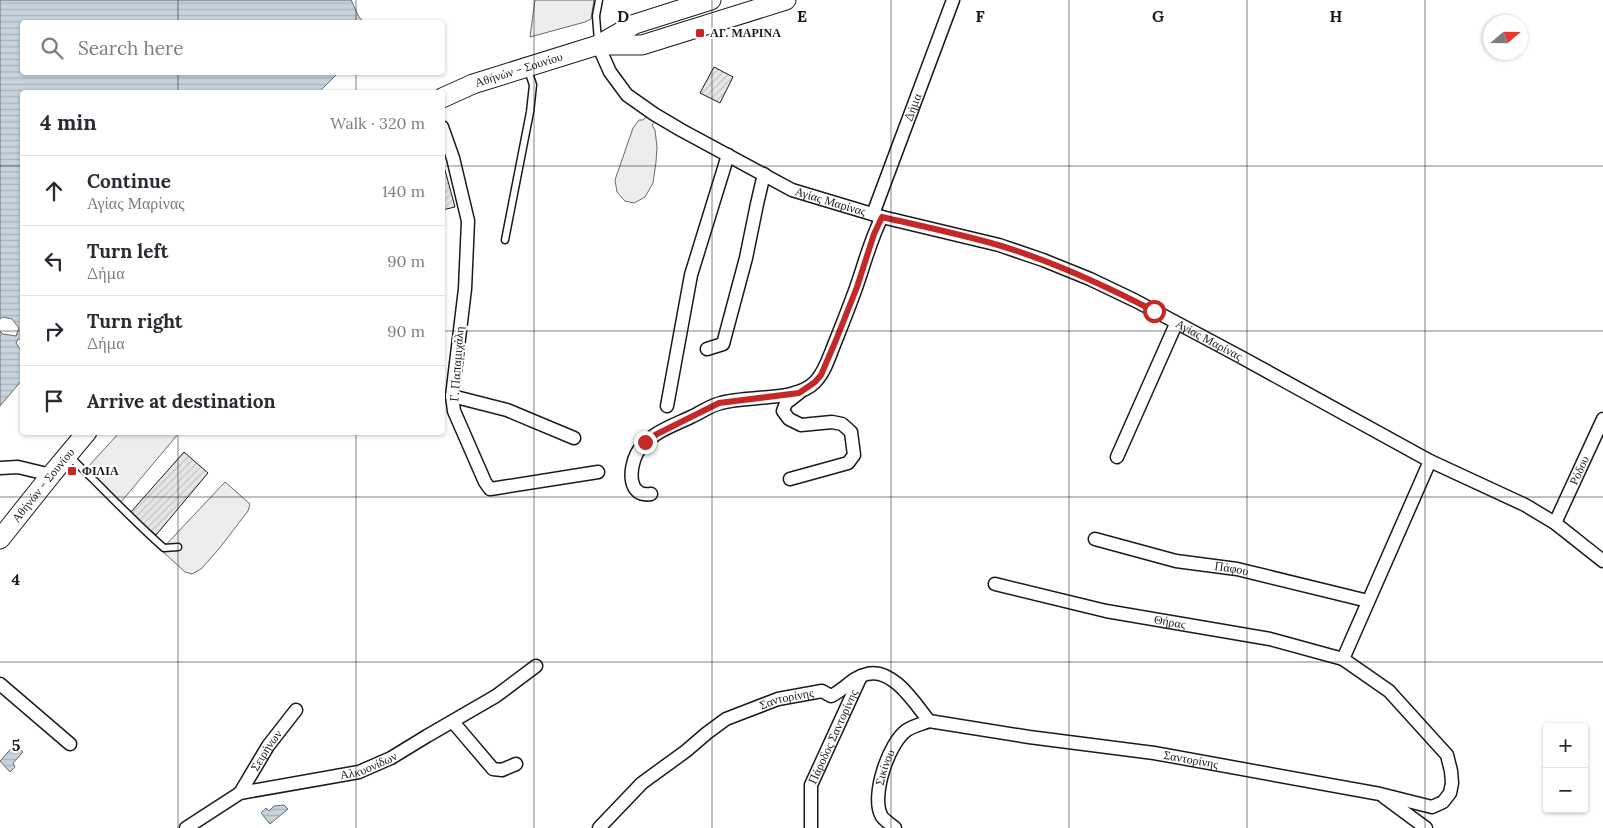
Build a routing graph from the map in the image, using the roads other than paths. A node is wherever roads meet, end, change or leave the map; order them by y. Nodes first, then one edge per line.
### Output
1 (599, 0) edge
2 (710, 0) edge
3 (786, 0) edge
4 (953, 0) edge
5 (598, 45) junction
6 (527, 66) junction
7 (445, 97) edge
8 (445, 135) edge
9 (728, 155) junction
10 (764, 174) junction
11 (878, 215) junction
12 (505, 240) dead end
13 (1176, 324) junction
14 (707, 349) dead end
15 (799, 393) junction
16 (452, 396) junction
17 (667, 406) dead end
18 (1603, 418) edge
19 (85, 435) edge
20 (574, 438) dead end
21 (68, 455) junction
22 (1117, 457) dead end
23 (1430, 461) junction
24 (0, 468) edge
25 (598, 472) dead end
26 (51, 475) junction
27 (790, 479) dead end
28 (652, 494) dead end
29 (1555, 523) junction
30 (0, 539) edge
31 (1095, 539) dead end
32 (178, 546) dead end
33 (1603, 561) edge
34 (995, 584) dead end
35 (1368, 601) junction
36 (1343, 659) junction
37 (536, 666) dead end
38 (861, 676) junction
39 (0, 684) edge
40 (296, 710) dead end
41 (929, 721) junction
42 (453, 722) junction
43 (70, 744) dead end
44 (516, 764) dead end
45 (240, 794) junction
46 (1380, 794) junction
47 (186, 828) edge
48 (599, 828) edge
49 (811, 828) edge
50 (895, 828) edge
51 (1426, 828) edge

1 - 5 lane
2 - 5 main road, Αθήνών - Σουνίου
3 - 5 main road, Αθήνών - Σουνίου
4 - 11 street, Δήμα
5 - 6 main road, Αθήνών - Σουνίου
5 - 9 street, Αγίας Μαρίνας
6 - 7 main road, Αθήνών - Σουνίου
6 - 12 lane
8 - 16 street, Γ. Παπαμιχάλη
9 - 10 street, Αγίας Μαρίνας
9 - 17 street
10 - 11 street, Αγίας Μαρίνας
10 - 14 street
11 - 13 street, Αγίας Μαρίνας
11 - 15 street, Δήμα
13 - 22 street
13 - 23 street, Αγίας Μαρίνας
15 - 27 street, Δήμα
15 - 28 street
16 - 20 street
16 - 25 street, Γ. Παπαμιχάλη
18 - 29 street, Ρόδου
19 - 21 main road, Αθήνών - Σουνίου
21 - 26 main road, Αθήνών - Σουνίου
21 - 32 lane
23 - 29 street, Αγίας Μαρίνας
23 - 35 street
24 - 26 street
26 - 30 main road, Αθήνών - Σουνίου
29 - 33 street, Αγίας Μαρίνας
31 - 35 street, Πάφου
34 - 36 street, Θήρας
35 - 36 street
36 - 46 street, Σαντορίνης
37 - 42 street, Αλκυονίδων
38 - 41 street
38 - 48 street, Σαντορίνης
38 - 49 street, Πάροδος Σαντορίνης
39 - 43 street
40 - 45 street, Σειρήνων
41 - 46 street, Σαντορίνης
41 - 50 street, Σικίνου
42 - 44 street
42 - 45 street, Αλκυονίδων
45 - 47 street, Αλκυονίδων
46 - 51 street

